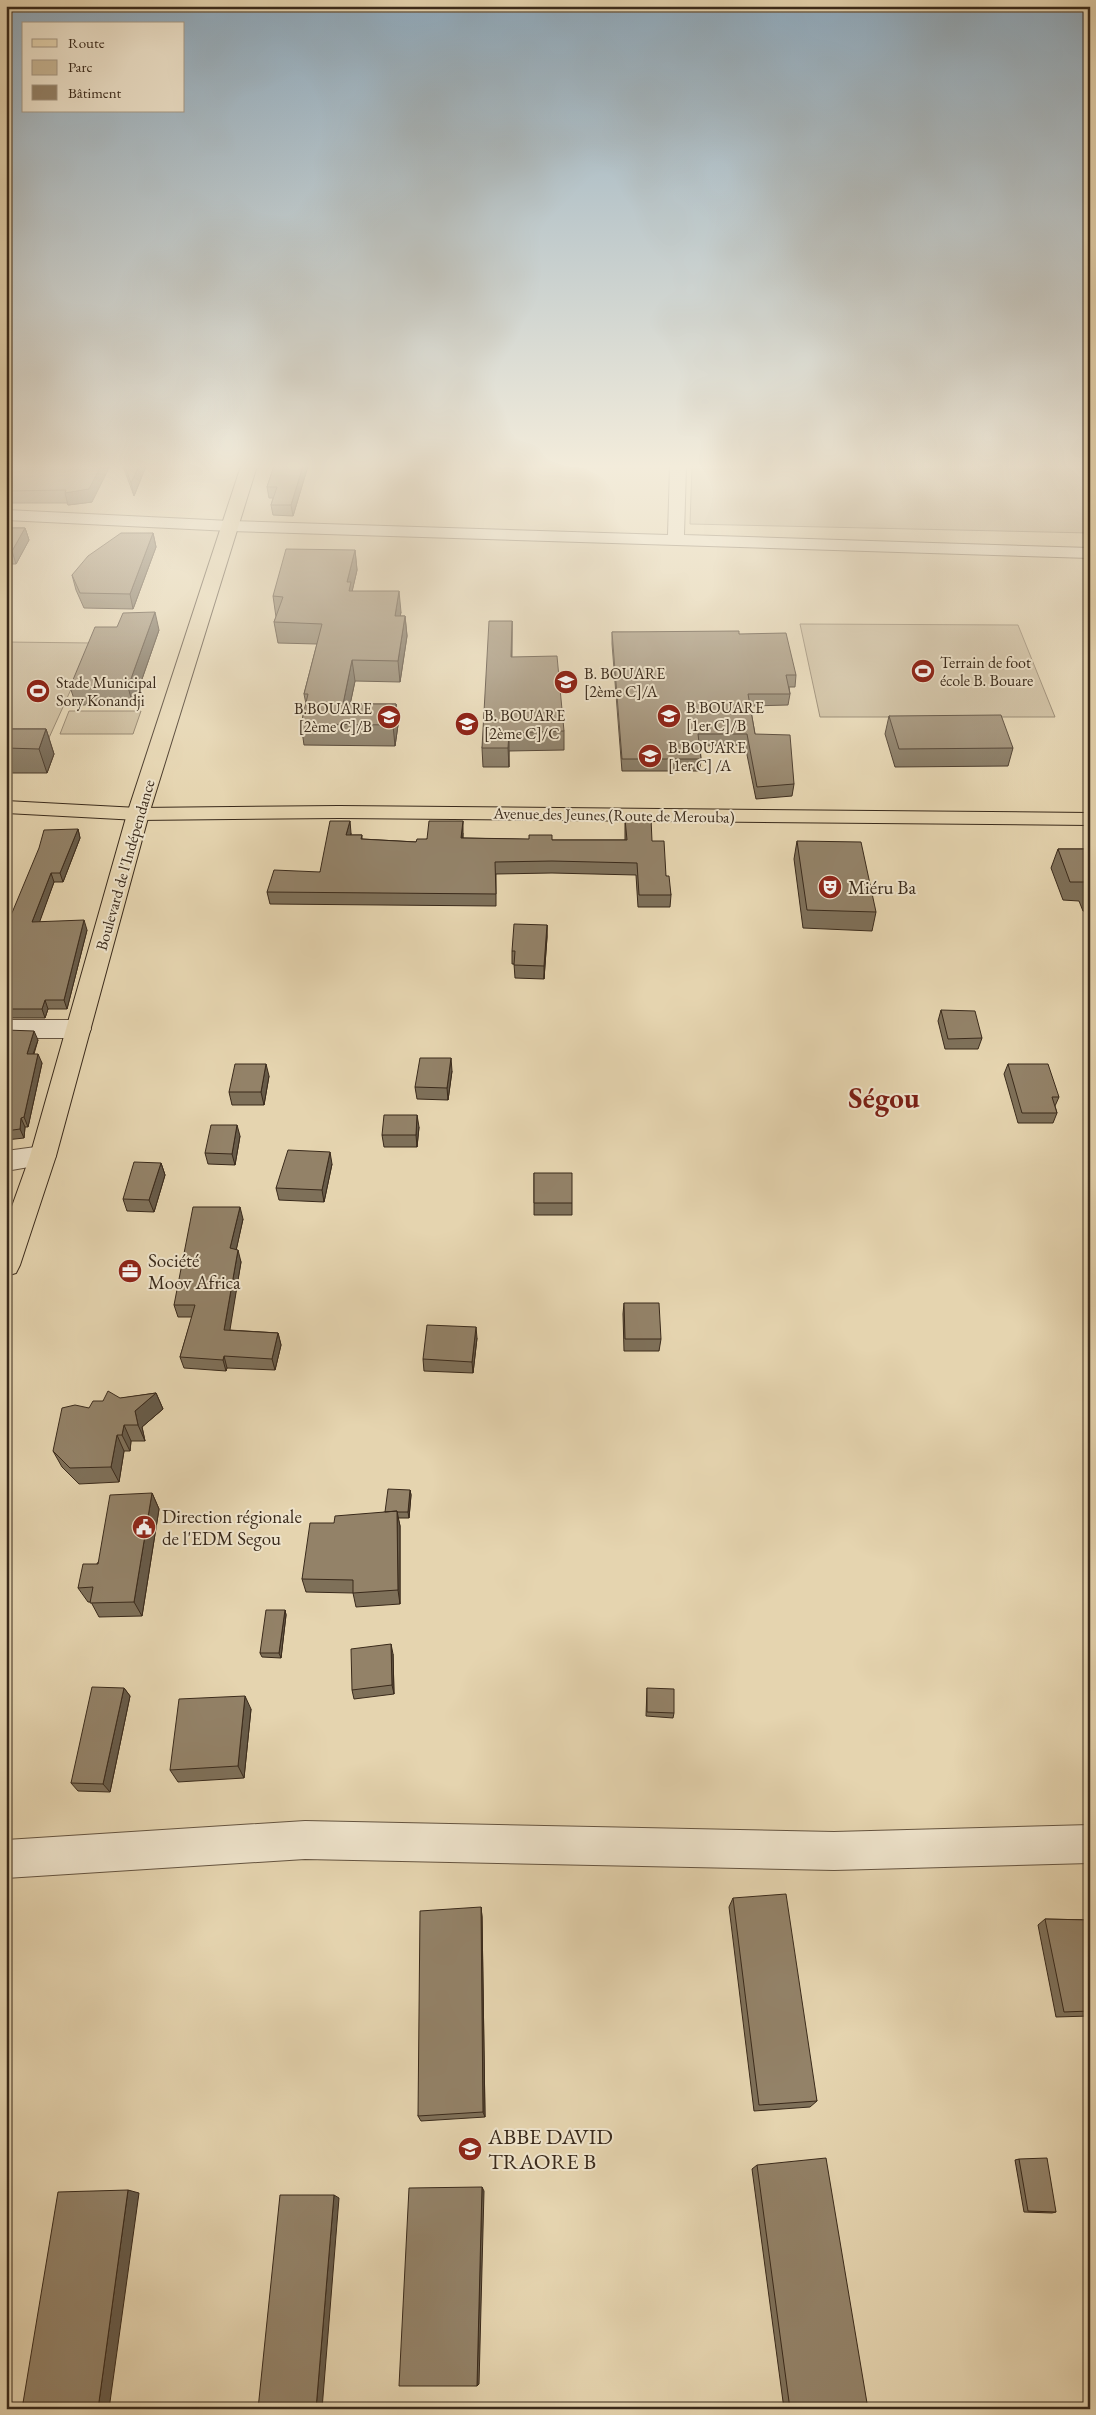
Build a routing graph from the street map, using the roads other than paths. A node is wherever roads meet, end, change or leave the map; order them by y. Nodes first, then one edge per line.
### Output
1 (213, 579) edge
2 (6, 807) edge
3 (138, 814) junction
4 (1090, 819) edge
5 (6, 1028) edge
6 (79, 1029) junction
7 (43, 1156) junction
8 (6, 1161) edge
9 (6, 1265) edge
10 (1090, 1844) edge
11 (6, 1859) edge

1 - 3 main road, Boulevard de l'Indépendance
2 - 3 main road, Avenue des Jeunes (Route de Merouba)
3 - 4 main road, Avenue des Jeunes (Route de Merouba)
3 - 6 main road, Boulevard de l'Indépendance
5 - 6 street
6 - 7 main road, Boulevard de l'Indépendance
7 - 8 street
7 - 9 main road, Boulevard de l'Indépendance
10 - 11 street

